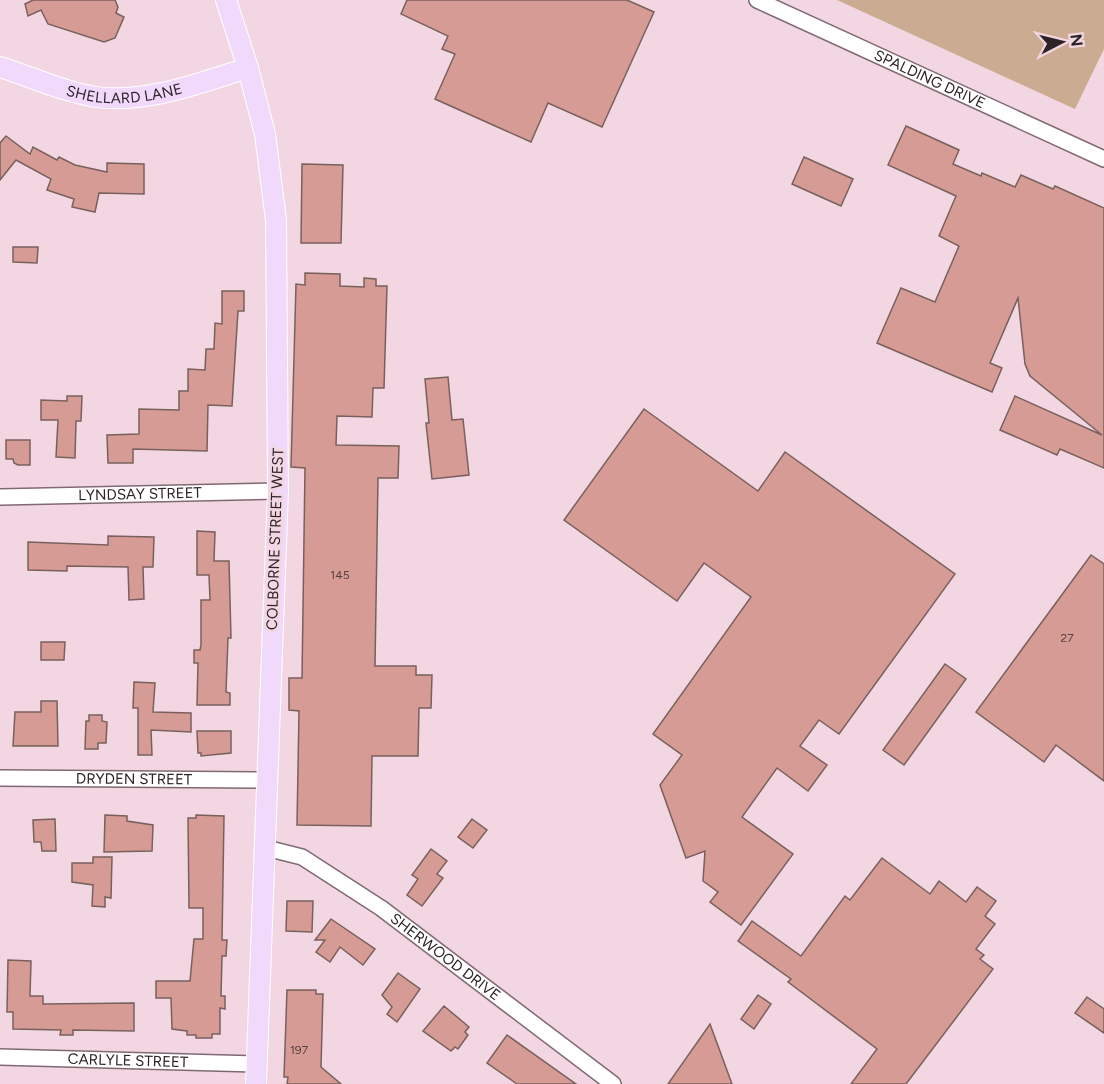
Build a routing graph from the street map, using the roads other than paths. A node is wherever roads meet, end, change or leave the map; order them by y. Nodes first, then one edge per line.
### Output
1 (226, 0) edge
2 (757, 0) edge
3 (0, 68) edge
4 (249, 68) junction
5 (1104, 159) edge
6 (278, 491) junction
7 (0, 497) edge
8 (0, 778) edge
9 (267, 780) junction
10 (266, 848) junction
11 (0, 1057) edge
12 (256, 1064) junction
13 (256, 1084) edge
14 (614, 1084) edge

1 - 4 main road, COLBORNE STREET WEST
2 - 5 street, SPALDING DRIVE
3 - 4 main road, SHELLARD LANE
4 - 6 main road, COLBORNE STREET WEST
6 - 7 street, LYNDSAY STREET
6 - 9 main road, COLBORNE STREET WEST
8 - 9 street, DRYDEN STREET
9 - 10 main road, COLBORNE STREET WEST
10 - 12 main road, COLBORNE STREET WEST
10 - 14 street, SHERWOOD DRIVE
11 - 12 street, CARLYLE STREET
12 - 13 main road, COLBORNE STREET WEST

